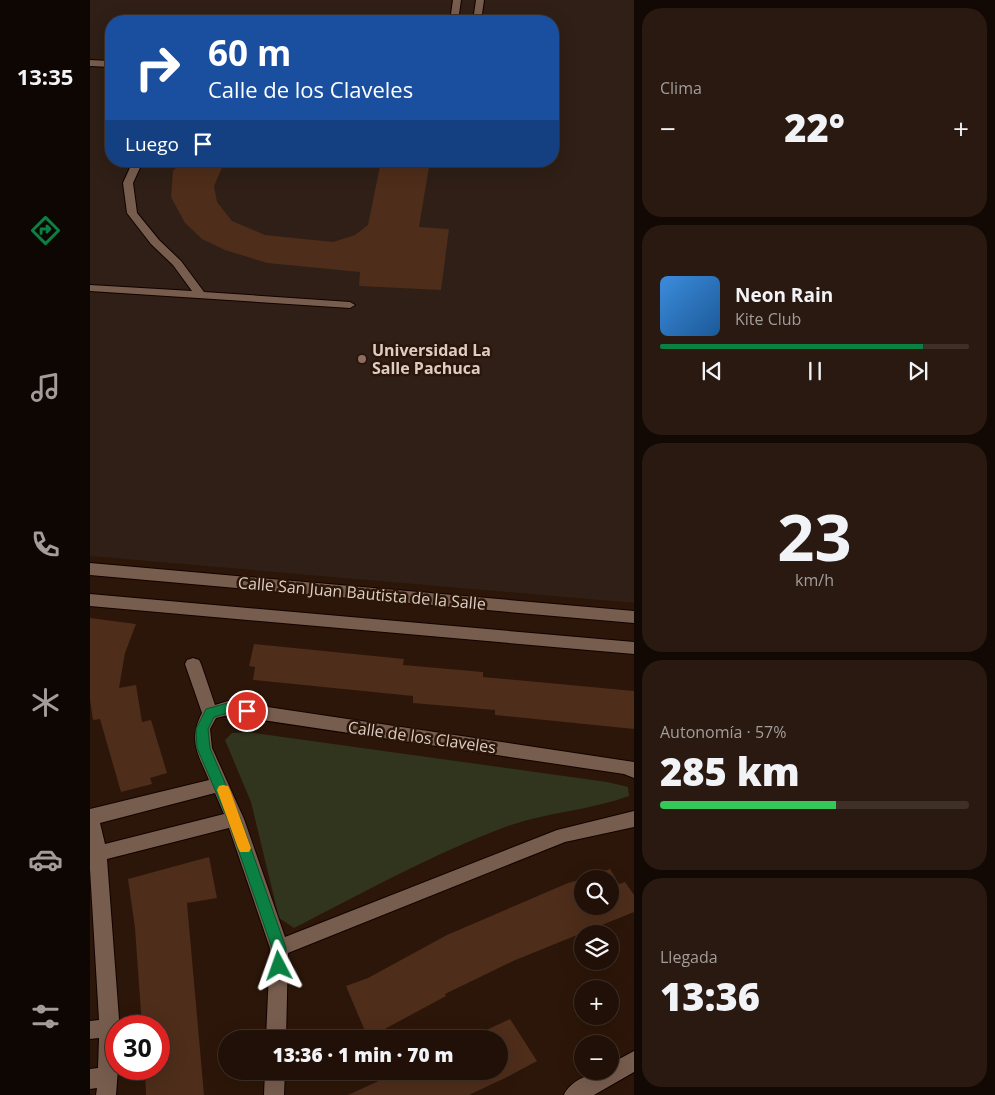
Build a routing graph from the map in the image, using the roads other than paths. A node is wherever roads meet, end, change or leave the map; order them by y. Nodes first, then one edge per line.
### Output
1 (457, 0) edge
2 (480, 0) edge
3 (455, 15) edge
4 (478, 15) edge
5 (90, 63) edge
6 (105, 64) edge
7 (135, 167) edge
8 (90, 288) edge
9 (201, 296) junction
10 (350, 305) dead end
11 (90, 569) edge
12 (90, 600) edge
13 (634, 617) edge
14 (634, 648) edge
15 (193, 664) dead end
16 (210, 713) junction
17 (634, 771) edge
18 (221, 784) junction
19 (90, 817) edge
20 (634, 819) edge
21 (235, 820) junction
22 (98, 854) junction
23 (279, 948) junction
24 (100, 1029) edge
25 (276, 1030) edge
26 (634, 1061) edge
27 (275, 1080) edge
28 (101, 1083) edge
29 (274, 1095) edge
30 (574, 1095) edge

1 - 3 lane
2 - 4 lane
5 - 6 lane
7 - 9 lane
8 - 9 lane
9 - 10 lane
11 - 13 street, Calle San Juan Bautista de la Salle
12 - 14 street, Calle San Juan Bautista de la Salle
15 - 16 street
16 - 17 street, Calle de los Claveles
16 - 18 street
18 - 19 street
18 - 21 street
19 - 22 street
20 - 23 street
21 - 22 street
21 - 23 street
22 - 24 street
23 - 25 street
24 - 28 street
26 - 30 street
27 - 29 street

